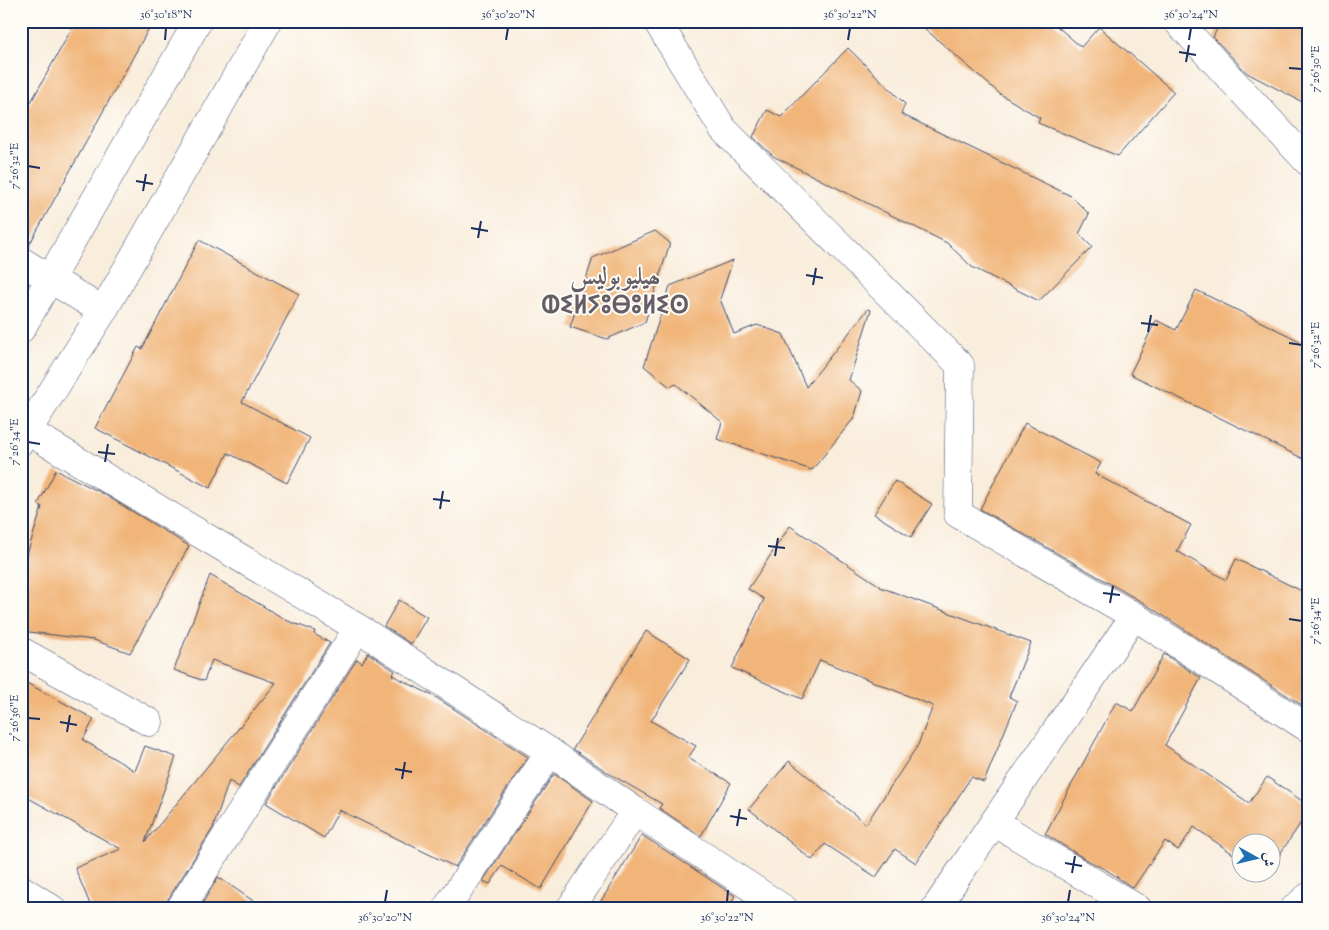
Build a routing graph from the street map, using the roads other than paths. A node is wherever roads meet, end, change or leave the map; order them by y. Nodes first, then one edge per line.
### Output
1 (198, 21) edge
2 (268, 21) edge
3 (657, 21) edge
4 (1177, 21) edge
5 (1308, 162) edge
6 (21, 262) edge
7 (50, 280) junction
8 (103, 310) junction
9 (21, 329) edge
10 (23, 433) edge
11 (1134, 616) junction
12 (358, 628) junction
13 (21, 651) edge
14 (149, 722) dead end
15 (1308, 728) edge
16 (550, 752) junction
17 (635, 811) junction
18 (994, 822) junction
19 (21, 890) edge
20 (1308, 897) edge
21 (52, 909) edge
22 (180, 909) edge
23 (446, 909) edge
24 (570, 909) edge
25 (784, 909) edge
26 (935, 909) edge
27 (1138, 909) edge
28 (1294, 909) edge

1 - 7 street
2 - 8 street
3 - 11 street
4 - 5 street
6 - 7 street
7 - 8 street
7 - 9 street
8 - 10 street
10 - 12 street
11 - 15 street
11 - 18 street
12 - 16 street
12 - 22 street
13 - 14 street
16 - 17 street
16 - 23 street
17 - 24 street
17 - 25 street
18 - 26 street
18 - 27 street
19 - 21 street
20 - 28 street

